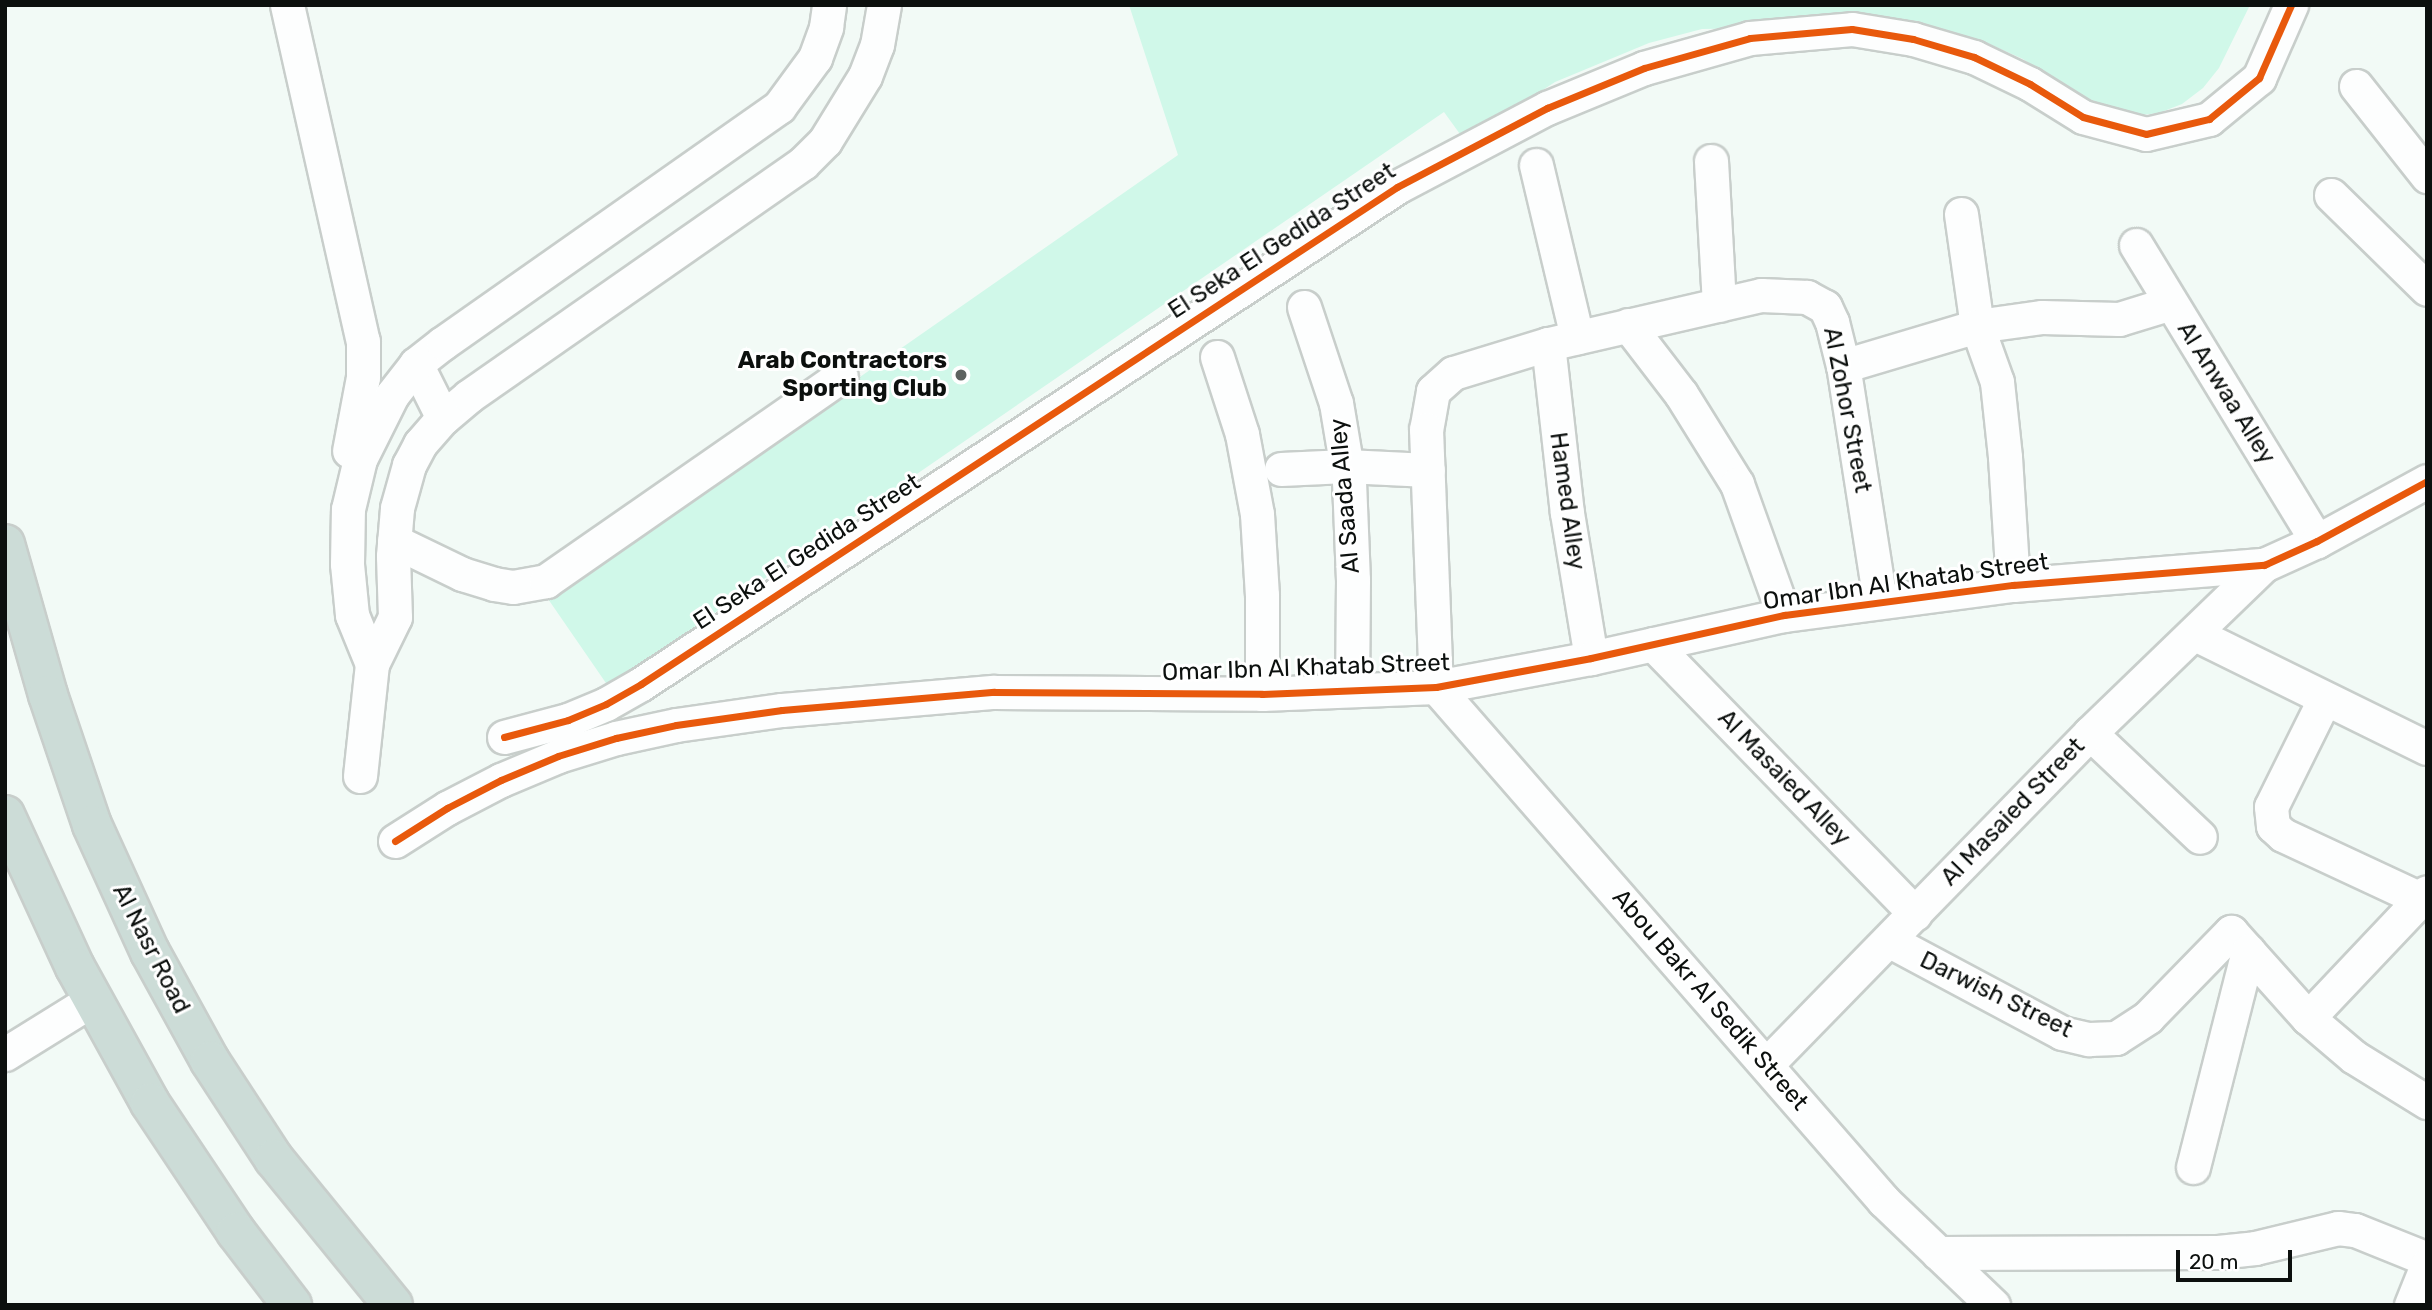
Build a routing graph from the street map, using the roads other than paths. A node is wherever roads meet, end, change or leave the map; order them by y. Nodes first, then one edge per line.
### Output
1 (287, 5) edge
2 (829, 5) edge
3 (884, 5) edge
4 (2291, 5) edge
5 (807, 73) junction
6 (2356, 86) dead end
7 (849, 106) junction
8 (1711, 161) dead end
9 (1536, 165) dead end
10 (2427, 176) edge
11 (2331, 195) dead end
12 (1961, 214) dead end
13 (2136, 245) dead end
14 (2427, 289) edge
15 (2171, 303) junction
16 (1719, 305) junction
17 (1304, 307) dead end
18 (1628, 326) junction
19 (1977, 326) junction
20 (1562, 340) junction
21 (1217, 357) dead end
22 (416, 364) junction
23 (1843, 366) junction
24 (841, 376) dead end
25 (443, 418) junction
26 (1346, 466) junction
27 (1282, 469) dead end
28 (1428, 470) junction
29 (356, 471) junction
30 (2427, 481) edge
31 (394, 541) junction
32 (2317, 541) junction
33 (5, 544) edge
34 (2264, 565) junction
35 (348, 578) junction
36 (393, 580) junction
37 (2012, 585) junction
38 (1880, 601) junction
39 (1784, 615) junction
40 (2194, 634) junction
41 (1653, 644) junction
42 (1591, 658) junction
43 (372, 664) junction
44 (1436, 687) junction
45 (1352, 689) junction
46 (1262, 694) junction
47 (2324, 700) junction
48 (2090, 733) junction
49 (504, 737) dead end
50 (2427, 748) edge
51 (360, 776) dead end
52 (5, 815) edge
53 (2200, 837) dead end
54 (395, 841) dead end
55 (2424, 896) edge
56 (1915, 913) junction
57 (1889, 941) junction
58 (2239, 941) junction
59 (92, 1000) junction
60 (2308, 1018) junction
61 (5, 1054) edge
62 (1767, 1064) junction
63 (2427, 1102) edge
64 (2193, 1167) dead end
65 (1938, 1253) junction
66 (2427, 1259) edge
67 (2427, 1265) edge
68 (292, 1305) edge
69 (393, 1305) edge
70 (1993, 1305) edge
71 (2411, 1305) edge

1 - 29 street
2 - 5 street
3 - 7 street
4 - 49 street, El Seka El Gedida Street
5 - 7 street
5 - 22 street
6 - 10 street
7 - 25 street
8 - 16 street
9 - 20 street, Hamed Alley
11 - 14 street
12 - 19 street
13 - 15 street, Al Anwaa Alley
15 - 19 street
15 - 32 street, Al Anwaa Alley
16 - 18 street, Al Zohor Street
16 - 23 street, Al Zohor Street
17 - 26 street, Al Saada Alley
18 - 20 street, Al Zohor Street
18 - 39 street
19 - 23 street
19 - 37 street
20 - 28 street, Al Zohor Street
20 - 42 street, Hamed Alley
21 - 46 street
22 - 25 street
22 - 29 street
23 - 38 street, Al Zohor Street
24 - 31 street
25 - 31 street
26 - 27 street
26 - 28 street
26 - 45 street, Al Saada Alley
28 - 44 street, Al Zohor Street
29 - 35 street
30 - 32 street, Omar Ibn Al Khatab Street
31 - 36 street
32 - 34 street, Omar Ibn Al Khatab Street
33 - 69 highway, Al Nasr Road
34 - 37 street, Omar Ibn Al Khatab Street
34 - 40 street, Al Masaied Street
35 - 36 street
35 - 43 street
36 - 43 street
37 - 38 street, Omar Ibn Al Khatab Street
38 - 39 street, Omar Ibn Al Khatab Street
39 - 41 street, Omar Ibn Al Khatab Street
40 - 47 street
40 - 48 street, Al Masaied Street
41 - 42 street, Omar Ibn Al Khatab Street
41 - 56 street, Al Masaied Alley
42 - 44 street, Omar Ibn Al Khatab Street
43 - 51 street
44 - 45 street, Omar Ibn Al Khatab Street
44 - 62 street, Abou Bakr Al Sedik Street
45 - 46 street, Omar Ibn Al Khatab Street
46 - 54 street, Omar Ibn Al Khatab Street
47 - 50 street
47 - 55 street
48 - 53 street
48 - 56 street, Al Masaied Street
52 - 59 highway
55 - 60 street
56 - 57 street, Al Masaied Street
57 - 58 street, Darwish Street
57 - 62 street, Al Masaied Street
58 - 60 street
58 - 64 street
59 - 61 street
59 - 68 highway
60 - 63 street
62 - 65 street, Abou Bakr Al Sedik Street
65 - 66 street
65 - 70 street, Abou Bakr Al Sedik Street
67 - 71 street

